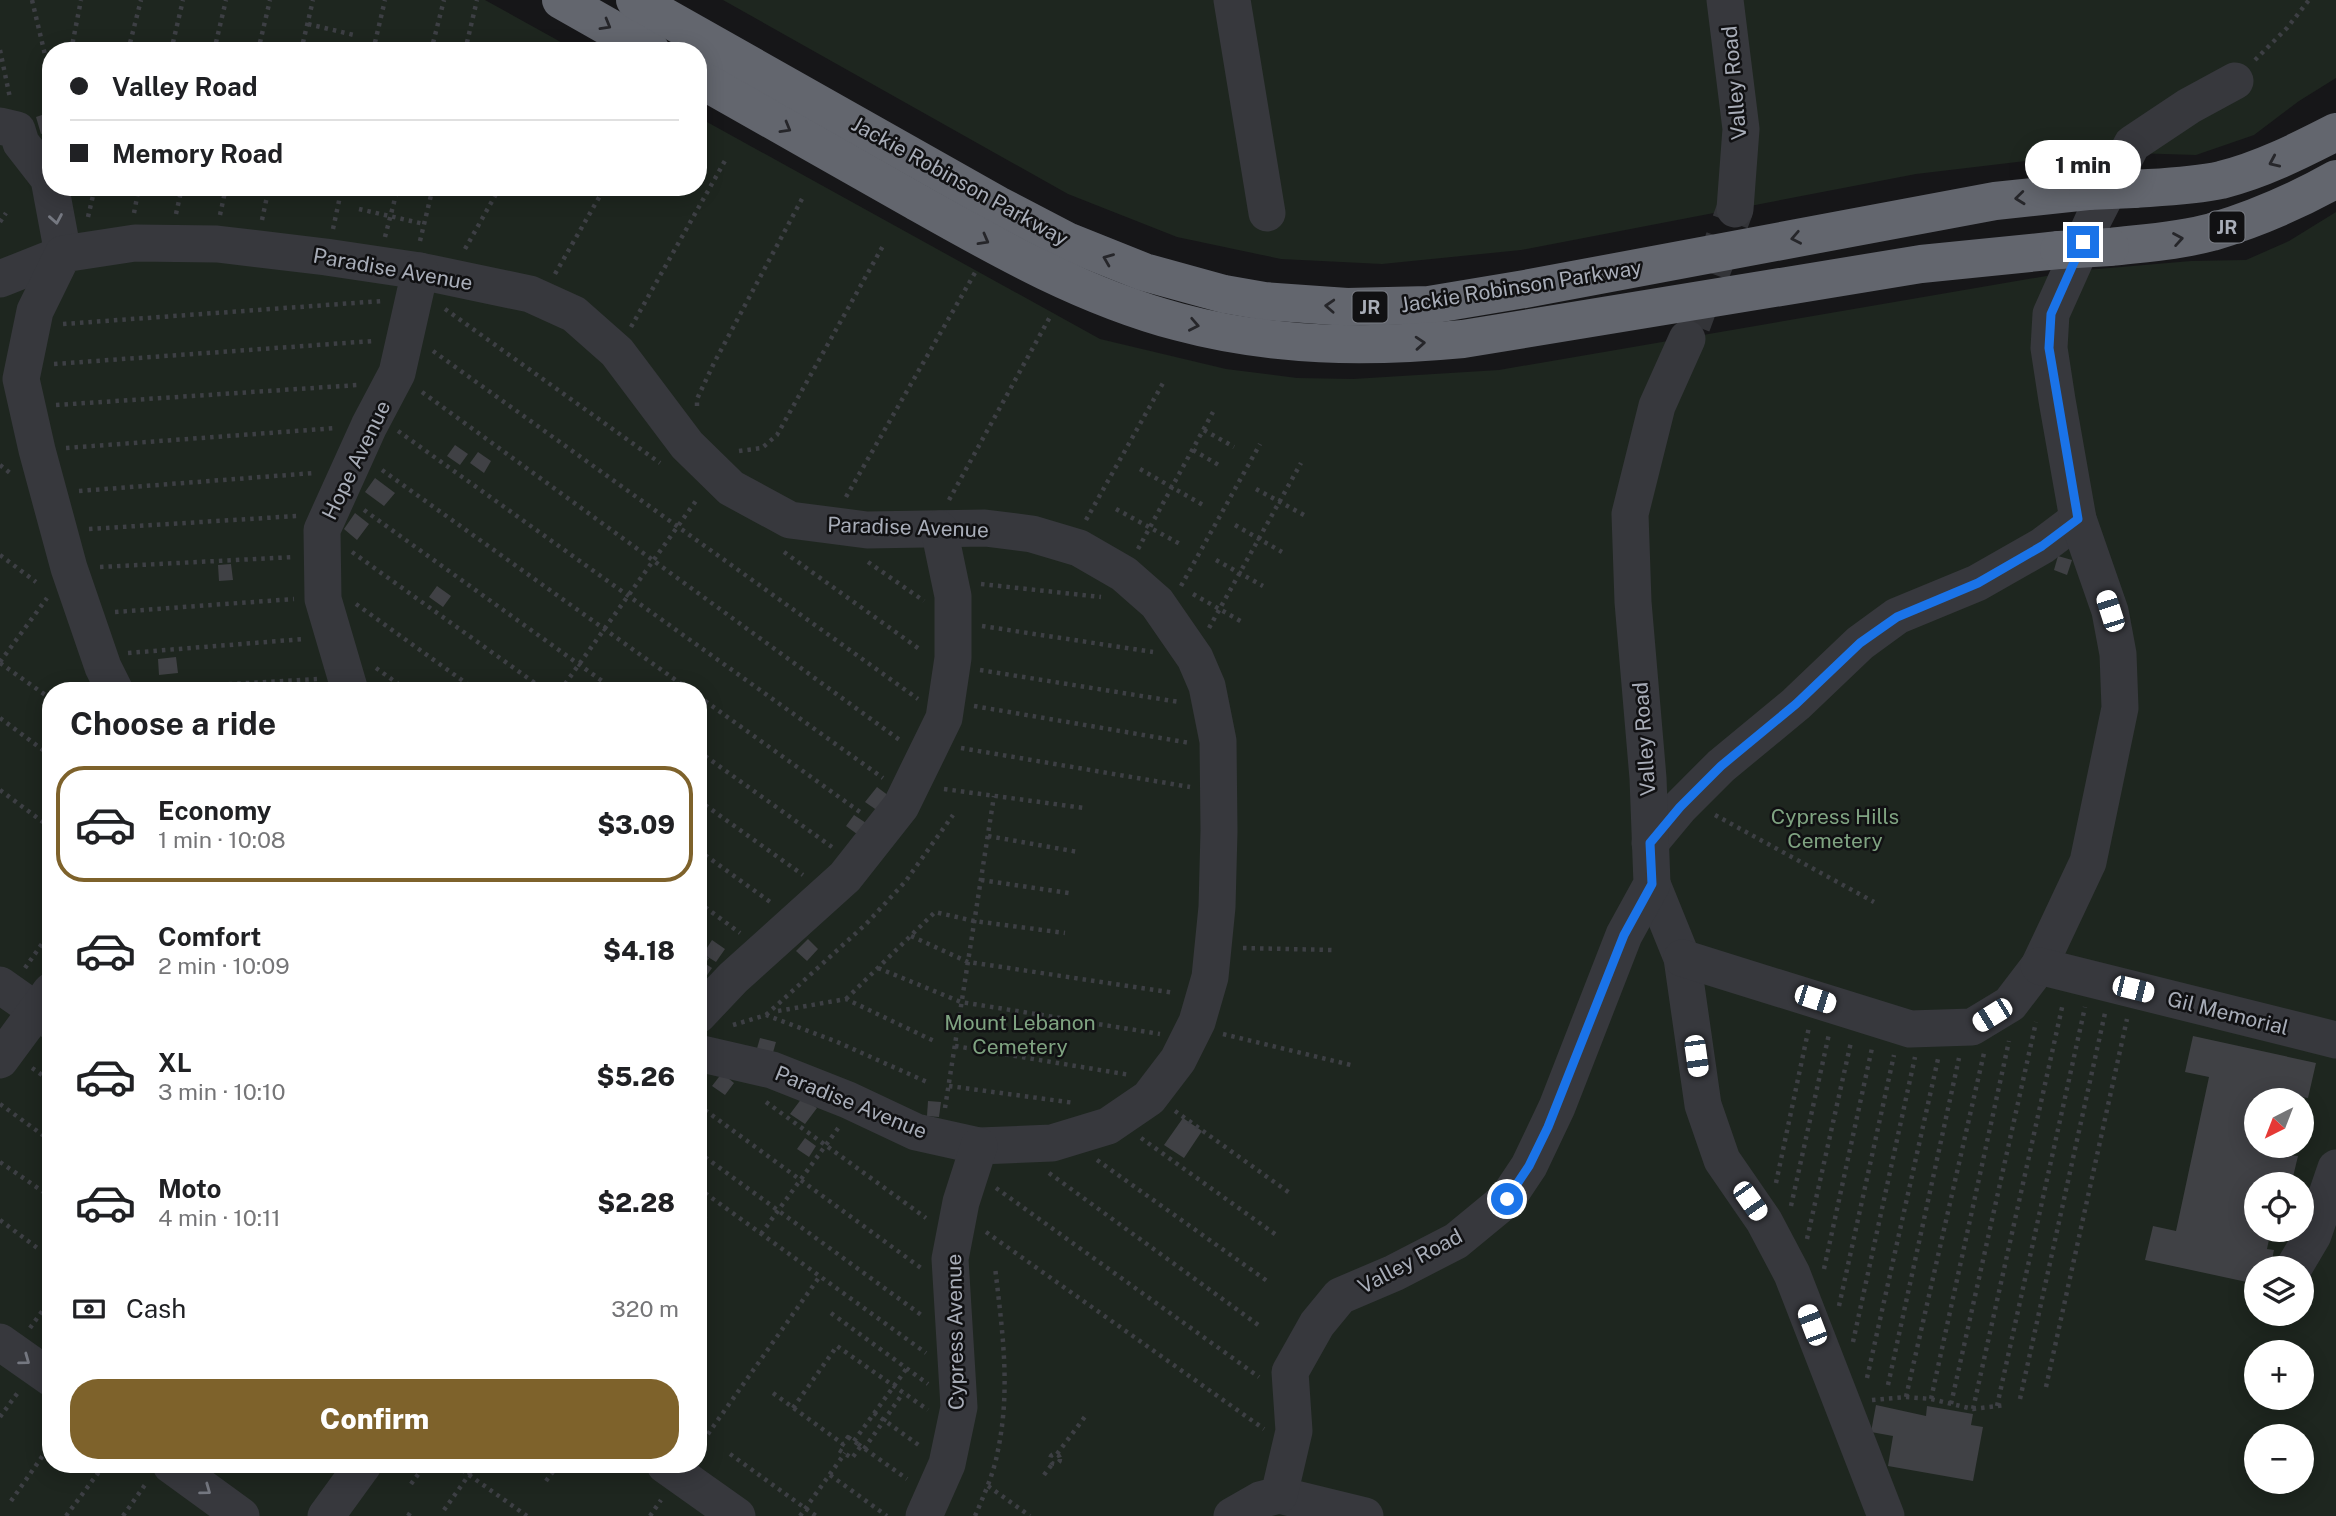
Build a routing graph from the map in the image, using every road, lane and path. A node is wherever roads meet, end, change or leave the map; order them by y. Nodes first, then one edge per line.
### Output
1 (32, 0) edge
2 (81, 0) edge
3 (141, 0) edge
4 (183, 0) edge
5 (226, 0) edge
6 (270, 0) edge
7 (313, 0) edge
8 (385, 0) edge
9 (444, 0) edge
10 (477, 0) edge
11 (561, 0) edge
12 (635, 0) edge
13 (1231, 0) edge
14 (1725, 0) edge
15 (2309, 0) edge
16 (307, 24) junction
17 (354, 35) dead end
18 (42, 42) edge
19 (73, 42) edge
20 (130, 42) edge
21 (173, 42) edge
22 (216, 42) edge
23 (260, 42) edge
24 (303, 42) edge
25 (375, 42) edge
26 (433, 42) edge
27 (467, 42) edge
28 (635, 42) edge
29 (0, 50) edge
30 (2235, 81) joint
31 (707, 83) edge
32 (8, 128) edge
33 (2336, 132) edge
34 (726, 159) dead end
35 (42, 171) edge
36 (2336, 179) edge
37 (707, 193) edge
38 (52, 196) edge
39 (340, 196) edge
40 (396, 196) edge
41 (431, 196) edge
42 (493, 196) edge
43 (600, 196) edge
44 (705, 196) edge
45 (803, 197) dead end
46 (359, 209) dead end
47 (1735, 209) tunnel mouth
48 (1267, 213) dead end
49 (6, 214) dead end
50 (390, 216) junction
51 (2097, 218) junction
52 (0, 222) edge
53 (424, 224) junction
54 (884, 244) dead end
55 (63, 254) junction
56 (326, 257) junction
57 (378, 265) junction
58 (976, 270) dead end
59 (0, 279) edge
60 (418, 298) junction
61 (541, 299) junction
62 (1051, 315) dead end
63 (32, 327) junction
64 (1687, 339) tunnel mouth
65 (617, 352) junction
66 (24, 367) junction
67 (395, 378) junction
68 (1163, 383) dead end
69 (27, 407) junction
70 (697, 408) dead end
71 (1213, 412) dead end
72 (1204, 430) junction
73 (1260, 444) dead end
74 (1234, 447) dead end
75 (37, 450) junction
76 (1193, 450) junction
77 (1301, 463) dead end
78 (1222, 467) dead end
79 (710, 468) junction
80 (1140, 469) dead end
81 (1172, 488) junction
82 (1256, 489) dead end
83 (48, 493) junction
84 (1279, 502) junction
85 (341, 503) junction
86 (1203, 505) dead end
87 (1116, 509) dead end
88 (1304, 515) dead end
89 (2078, 519) junction
90 (829, 525) junction
91 (1235, 525) dead end
92 (677, 527) junction
93 (1150, 528) junction
94 (943, 529) junction
95 (59, 531) junction
96 (1259, 538) junction
97 (1180, 544) dead end
98 (1071, 545) junction
99 (1282, 552) dead end
100 (0, 555) edge
101 (654, 559) junction
102 (1216, 560) dead end
103 (867, 561) dead end
104 (1239, 573) junction
105 (52, 575) junction
106 (951, 581) junction
107 (1113, 586) junction
108 (1264, 586) dead end
109 (629, 595) junction
110 (1179, 604) junction
111 (1219, 609) junction
112 (85, 614) junction
113 (954, 622) junction
114 (1244, 622) dead end
115 (604, 629) junction
116 (334, 637) junction
117 (2, 655) edge
118 (99, 655) junction
119 (1195, 658) junction
120 (0, 663) edge
121 (579, 665) junction
122 (111, 682) edge
123 (346, 682) edge
124 (470, 682) edge
125 (536, 682) edge
126 (567, 682) edge
127 (603, 682) edge
128 (678, 682) edge
129 (42, 693) edge
130 (707, 702) edge
131 (1211, 707) junction
132 (0, 718) edge
133 (931, 738) junction
134 (1218, 747) junction
135 (42, 749) edge
136 (707, 757) edge
137 (0, 790) edge
138 (1219, 791) junction
139 (994, 796) junction
140 (1688, 800) junction
141 (707, 806) edge
142 (1084, 808) dead end
143 (953, 815) dead end
144 (42, 821) edge
145 (883, 829) junction
146 (988, 836) junction
147 (1650, 843) junction
148 (1078, 852) dead end
149 (707, 856) edge
150 (855, 864) junction
151 (981, 880) junction
152 (1652, 884) junction
153 (827, 892) junction
154 (1069, 893) dead end
155 (1874, 902) dead end
156 (707, 909) edge
157 (796, 920) junction
158 (974, 921) junction
159 (1065, 933) dead end
160 (911, 936) junction
161 (1213, 948) junction
162 (764, 950) junction
163 (1333, 950) dead end
164 (1682, 958) junction
165 (42, 959) edge
166 (968, 962) junction
167 (878, 968) junction
168 (2073, 978) junction
169 (846, 999) junction
170 (29, 1000) edge
171 (961, 1002) junction
172 (774, 1007) junction
173 (778, 1011) junction
174 (766, 1015) junction
175 (1901, 1018) junction
176 (776, 1019) junction
177 (715, 1020) edge
178 (1195, 1021) junction
179 (2336, 1040) edge
180 (934, 1041) dead end
181 (955, 1046) junction
182 (707, 1055) edge
183 (0, 1060) edge
184 (1351, 1065) dead end
185 (927, 1082) dead end
186 (949, 1086) junction
187 (1157, 1087) junction
188 (762, 1099) dead end
189 (1075, 1103) dead end
190 (0, 1104) edge
191 (856, 1104) junction
192 (707, 1112) edge
193 (1116, 1120) junction
194 (42, 1134) edge
195 (941, 1137) junction
196 (1067, 1138) junction
197 (825, 1145) junction
198 (987, 1154) junction
199 (707, 1159) edge
200 (0, 1162) edge
201 (2336, 1168) edge
202 (800, 1180) junction
203 (42, 1191) edge
204 (1291, 1194) dead end
205 (707, 1195) edge
206 (778, 1210) junction
207 (944, 1217) junction
208 (0, 1220) edge
209 (761, 1234) junction
210 (1279, 1237) dead end
211 (1784, 1242) junction
212 (40, 1250) dead end
213 (2301, 1256) edge
214 (995, 1267) dead end
215 (820, 1276) junction
216 (1822, 1280) dead end
217 (1269, 1283) dead end
218 (953, 1291) junction
219 (831, 1313) dead end
220 (1836, 1318) dead end
221 (1261, 1327) dead end
222 (956, 1340) junction
223 (0, 1342) edge
224 (1850, 1353) dead end
225 (906, 1368) junction
226 (42, 1372) edge
227 (1260, 1378) dead end
228 (1888, 1385) dead end
229 (894, 1386) junction
230 (2046, 1387) dead end
231 (1854, 1392) junction
232 (773, 1393) dead end
233 (904, 1393) junction
234 (1906, 1397) junction
235 (1931, 1399) junction
236 (2021, 1399) dead end
237 (957, 1404) junction
238 (1951, 1404) junction
239 (2006, 1405) dead end
240 (1997, 1406) junction
241 (793, 1408) junction
242 (1973, 1409) junction
243 (874, 1413) junction
244 (1087, 1414) dead end
245 (884, 1420) junction
246 (1271, 1434) dead end
247 (707, 1435) edge
248 (854, 1441) junction
249 (843, 1444) junction
250 (862, 1447) junction
251 (730, 1454) dead end
252 (845, 1454) junction
253 (42, 1457) edge
254 (98, 1473) edge
255 (159, 1473) edge
256 (166, 1473) edge
257 (357, 1473) edge
258 (419, 1473) edge
259 (466, 1473) edge
260 (552, 1473) edge
261 (676, 1473) edge
262 (469, 1475) junction
263 (830, 1475) junction
264 (1044, 1475) dead end
265 (546, 1481) dead end
266 (411, 1484) dead end
267 (988, 1486) junction
268 (935, 1491) edge
269 (1279, 1495) junction
270 (11, 1501) dead end
271 (805, 1509) junction
272 (412, 1510) dead end
273 (444, 1510) dead end
274 (66, 1516) edge
275 (123, 1516) edge
276 (241, 1516) edge
277 (326, 1516) edge
278 (408, 1516) edge
279 (527, 1516) edge
280 (737, 1516) edge
281 (800, 1516) edge
282 (816, 1516) edge
283 (887, 1516) edge
284 (975, 1516) edge
285 (1030, 1516) edge
286 (1231, 1516) edge
287 (1365, 1516) edge
288 (1886, 1516) edge

1 - 18 path
2 - 19 path
3 - 20 path
4 - 21 path
5 - 22 path
6 - 23 path
7 - 16 path
8 - 25 path
9 - 26 path
10 - 27 path
11 -> 28 highway
51 -> 12 highway, Jackie Robinson Parkway / JR
13 - 48 lane
14 - 47 lane, Valley Road
15 - 30 path
16 - 17 path
16 - 24 path
29 - 32 path
30 - 51 lane
31 -> 51 highway, Jackie Robinson Parkway / JR, bridge
32 -> 35 lane
33 -> 51 highway, Jackie Robinson Parkway / JR, bridge
34 - 37 path
51 -> 36 highway, Jackie Robinson Parkway / JR
38 -> 55 lane
39 - 56 path
40 - 50 path
41 - 53 path
42 - 60 path
43 - 61 path
44 - 65 path
45 - 70 path
46 - 50 path
49 - 52 path
50 - 53 path
50 - 57 path
51 - 89 lane
53 - 60 path
54 - 79 path
55 - 56 lane, Paradise Avenue
55 - 59 lane, Paradise Avenue
55 - 63 lane
56 - 57 lane, Paradise Avenue
57 - 60 lane, Paradise Avenue
58 - 90 path
60 - 61 lane, Paradise Avenue
60 - 63 path
60 - 66 path
60 - 67 lane, Hope Avenue
60 - 92 path
61 - 65 lane, Paradise Avenue
62 - 94 path
63 - 66 lane
64 - 147 lane, Valley Road
65 - 79 lane, Paradise Avenue
66 - 69 lane
67 - 69 path
67 - 85 lane, Hope Avenue
67 - 101 path
68 - 98 path
69 - 75 lane
71 - 72 path
72 - 74 path
72 - 76 path
73 - 110 path
75 - 83 lane
75 - 85 path
76 - 78 path
76 - 81 path
77 - 84 path
79 - 90 lane, Paradise Avenue
79 - 92 path
80 - 81 path
81 - 86 path
81 - 93 path
82 - 84 path
83 - 85 path
83 - 95 lane
84 - 88 path
84 - 96 path
85 - 95 path
85 - 105 path
85 - 109 path
85 - 112 path
85 - 115 path
85 - 116 lane
85 - 121 path
85 - 124 path
85 - 125 path
87 - 93 path
89 - 140 lane
89 - 168 lane
90 - 94 lane, Paradise Avenue
91 - 96 path
92 - 101 path
92 - 133 path
93 - 97 path
93 - 107 path
94 - 98 lane, Paradise Avenue
94 - 106 lane
95 - 105 lane
96 - 99 path
96 - 104 path
98 - 107 lane, Paradise Avenue
100 - 105 path
101 - 109 path
101 - 133 path
102 - 104 path
103 - 113 path
104 - 108 path
104 - 111 path
105 - 112 lane
105 - 117 path
106 - 107 path
106 - 113 lane
107 - 110 lane, Paradise Avenue
109 - 115 path
109 - 133 path
110 - 111 path
110 - 119 lane, Paradise Avenue
111 - 114 path
111 - 119 path
112 - 118 lane
113 - 119 path
113 - 133 lane
115 - 121 path
115 - 128 path
116 - 118 path
116 - 123 lane
117 - 120 path
118 - 122 lane
119 - 131 lane, Paradise Avenue
120 - 129 path
121 - 126 path
121 - 127 path
130 - 145 path
131 - 133 path
131 - 134 lane, Paradise Avenue
132 - 135 path
133 - 134 path
133 - 138 path
133 - 139 path
133 - 145 lane
134 - 138 lane, Paradise Avenue
136 - 150 path
137 - 144 path
138 - 161 lane, Paradise Avenue
139 - 142 path
139 - 146 path
140 - 147 lane
140 - 155 path
141 - 153 path
143 - 172 path
145 - 150 lane
146 - 148 path
146 - 151 path
147 - 152 lane, Valley Road
149 - 157 path
150 - 153 lane
151 - 154 path
151 - 158 path
152 - 164 lane
152 - 269 lane, Valley Road
153 - 157 lane
156 - 162 path
157 - 162 lane
158 - 159 path
158 - 160 path
158 - 166 path
160 - 166 path
160 - 167 path
161 - 163 path
161 - 178 lane, Paradise Avenue
162 - 177 lane
164 - 175 lane
164 - 211 lane
165 - 170 path
166 - 171 path
166 - 178 path
167 - 169 path
167 - 171 path
168 - 175 lane
168 - 179 lane, Gil Memorial
168 - 230 path
168 - 235 path
168 - 236 path
168 - 238 path
168 - 240 path
168 - 242 path
169 - 173 path
169 - 180 path
170 - 183 lane
171 - 178 path
171 - 181 path
172 - 173 path
172 - 174 path
173 - 176 path
174 - 176 path
174 - 177 path
175 - 211 path
175 - 211 path
175 - 211 path
175 - 216 path
175 - 220 path
175 - 224 path
175 - 228 path
175 - 231 path
175 - 234 path
176 - 185 path
178 - 184 path
178 - 187 lane, Paradise Avenue
181 - 186 path
181 - 187 path
182 - 191 lane, Paradise Avenue
186 - 189 path
186 - 195 path
187 - 193 lane, Paradise Avenue
187 - 204 path
188 - 197 path
190 - 194 path
191 - 195 lane, Paradise Avenue
191 - 197 path
192 - 202 path
193 - 196 lane, Paradise Avenue
193 - 210 path
195 - 198 lane, Paradise Avenue
196 - 198 lane, Paradise Avenue
196 - 217 path
197 - 202 path
197 - 207 path
198 - 207 lane, Cypress Avenue
198 - 221 path
198 - 227 path
199 - 206 path
200 - 203 path
201 - 213 lane
202 - 206 path
202 - 218 path
205 - 209 path
206 - 209 path
206 - 222 path
207 - 218 lane, Cypress Avenue
207 - 246 path
208 - 212 path
209 - 215 path
211 - 231 lane
214 - 267 path
215 - 237 path
215 - 247 path
218 - 222 lane, Cypress Avenue
219 - 225 path
222 - 237 lane, Cypress Avenue
223 -> 226 lane
225 - 229 path
225 - 237 path
229 - 233 path
229 - 241 path
229 - 243 path
231 - 234 path
231 - 288 lane
232 - 241 path
233 - 237 path
233 - 245 path
234 - 235 path
235 - 238 path
237 - 268 lane, Cypress Avenue
238 - 242 path
239 - 240 path
240 - 242 path
241 - 249 path
243 - 245 path
243 - 248 path
244 - 264 path
245 - 250 path
245 - 268 path
248 - 249 path
248 - 250 path
249 - 252 path
250 - 252 path
250 - 268 path
251 - 271 path
252 - 263 path
253 - 270 path
254 - 274 path
255 - 275 path
256 -> 276 lane
257 - 277 lane
258 - 266 path
259 - 262 path
260 - 265 path
261 - 280 lane
262 - 273 path
262 - 279 path
263 - 271 path
263 - 283 path
267 - 284 path
267 - 285 path
269 - 286 lane
269 - 287 lane
271 - 281 path
271 - 282 path
272 - 278 path

